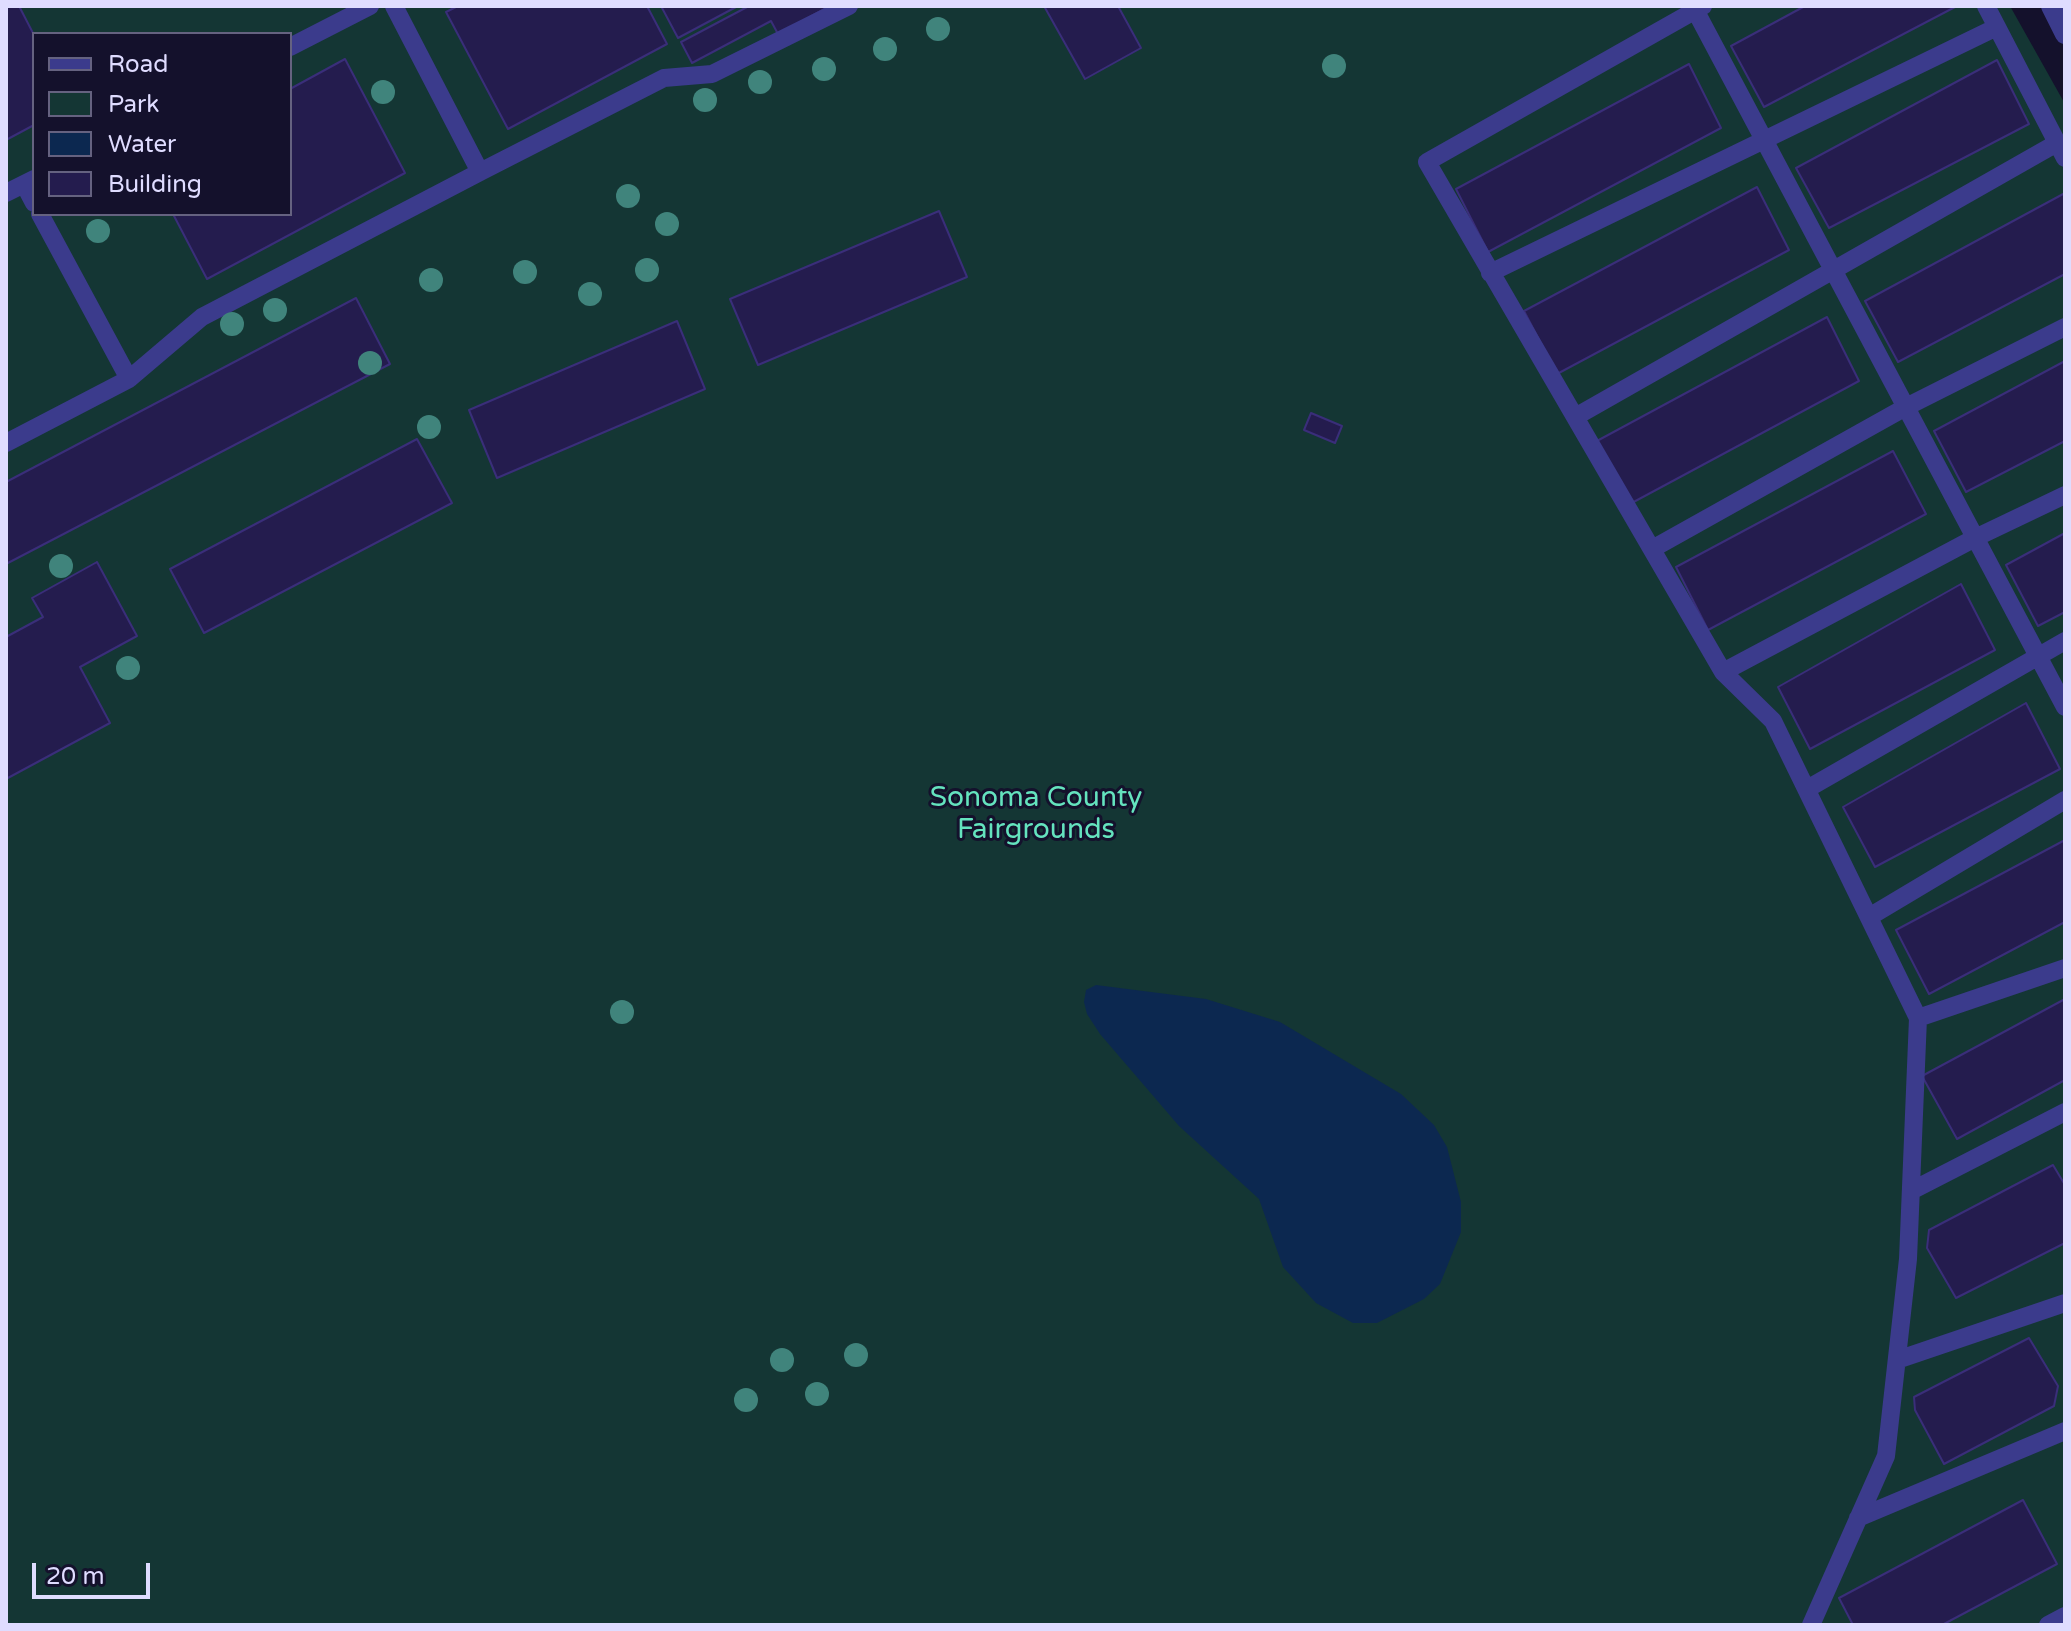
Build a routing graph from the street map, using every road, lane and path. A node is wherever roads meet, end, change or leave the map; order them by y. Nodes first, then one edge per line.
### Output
1 (370, 6) edge
2 (394, 6) edge
3 (849, 6) edge
4 (1986, 6) edge
5 (2051, 6) edge
6 (1697, 7) edge
7 (1997, 27) junction
8 (2065, 34) edge
9 (292, 46) edge
10 (1763, 139) junction
11 (2061, 151) edge
12 (480, 172) junction
13 (29, 181) edge
14 (6, 193) edge
15 (41, 216) edge
16 (1833, 271) junction
17 (1490, 273) junction
18 (2065, 327) edge
19 (129, 379) junction
20 (1906, 407) junction
21 (1575, 417) junction
22 (6, 443) edge
23 (2065, 495) edge
24 (1975, 538) junction
25 (1652, 549) junction
26 (2065, 641) edge
27 (2038, 655) junction
28 (1723, 672) junction
29 (2065, 707) edge
30 (1807, 789) junction
31 (2065, 800) edge
32 (1869, 917) junction
33 (2065, 968) edge
34 (1918, 1018) junction
35 (2065, 1112) edge
36 (1911, 1191) junction
37 (2065, 1303) edge
38 (1897, 1360) junction
39 (2065, 1431) edge
40 (1858, 1518) junction
41 (2065, 1616) edge
42 (1811, 1625) edge
43 (2048, 1625) edge

1 - 9 lane
2 - 12 lane
3 - 12 lane
4 - 7 lane
5 - 8 street
6 - 10 lane
6 - 17 lane
7 - 10 lane
7 - 11 lane
10 - 16 lane
10 - 17 lane
11 - 16 lane
12 - 19 lane
13 - 14 lane
15 - 19 lane
16 - 20 lane
16 - 21 lane
17 - 21 lane
18 - 20 lane
19 - 22 lane
20 - 24 lane
20 - 25 lane
21 - 25 lane
23 - 24 lane
24 - 27 lane
24 - 28 lane
25 - 28 lane
26 - 27 lane
27 - 29 lane
27 - 30 lane
28 - 30 lane
30 - 32 lane
31 - 32 lane
32 - 34 lane
33 - 34 lane
34 - 36 lane
35 - 36 lane
36 - 38 lane
37 - 38 lane
38 - 40 lane
39 - 40 lane
40 - 42 lane
41 - 43 lane

